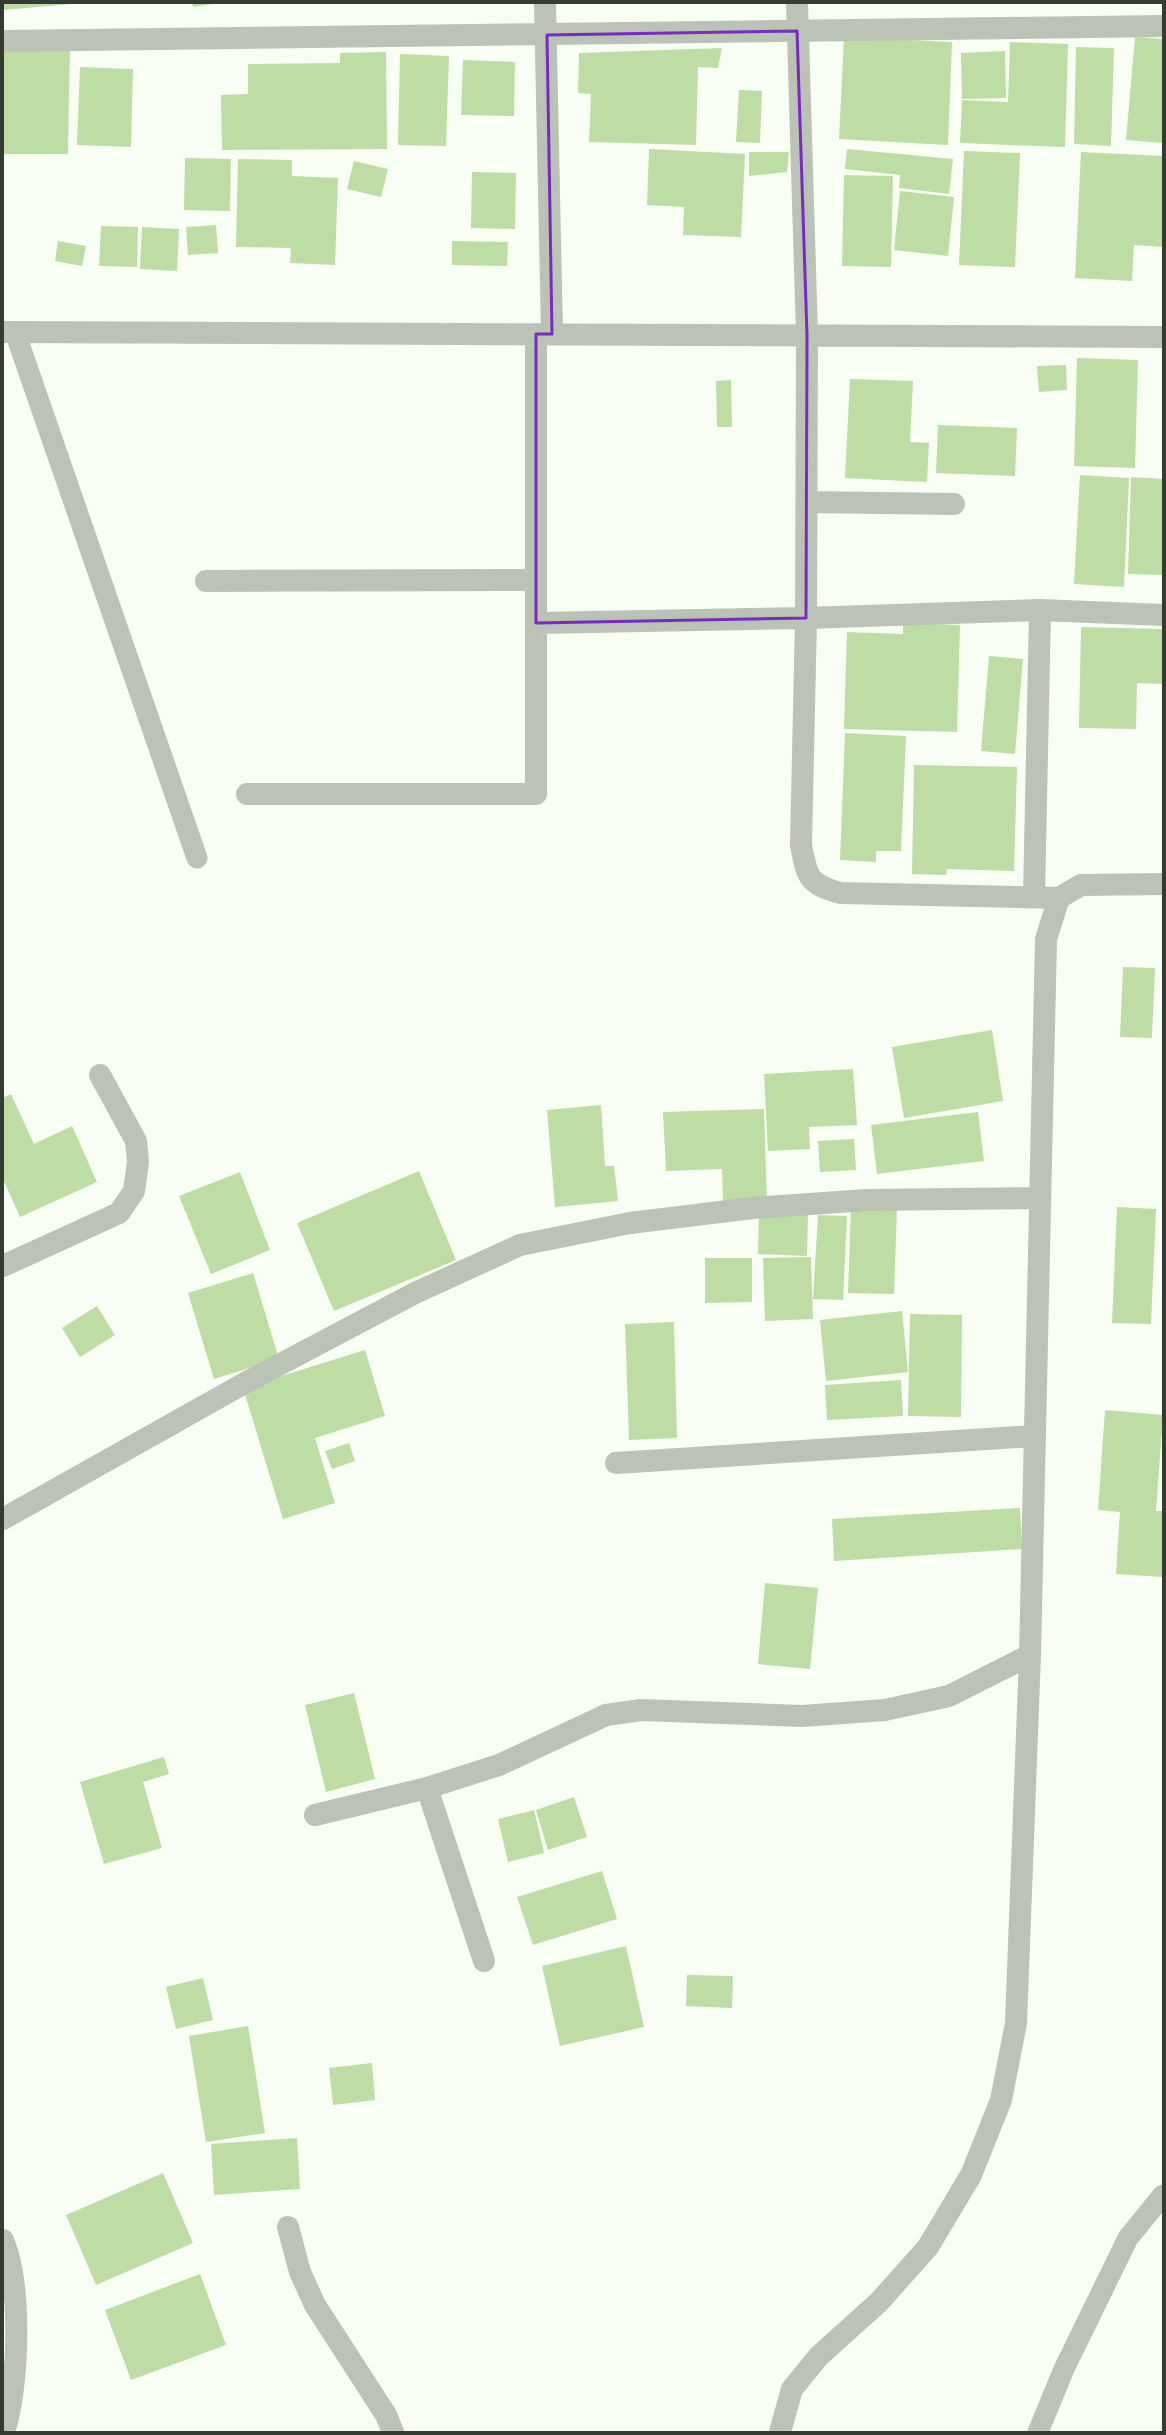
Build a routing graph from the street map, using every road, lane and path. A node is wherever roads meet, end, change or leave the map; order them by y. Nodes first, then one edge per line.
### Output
1 (545, 3) edge
2 (797, 3) edge
3 (1163, 26) edge
4 (797, 31) junction
5 (547, 35) junction
6 (3, 41) edge
7 (9, 332) edge
8 (544, 334) junction
9 (807, 335) junction
10 (1163, 337) edge
11 (807, 502) junction
12 (954, 504) dead end
13 (206, 580) dead end
14 (536, 580) junction
15 (1040, 610) junction
16 (1163, 615) edge
17 (806, 618) junction
18 (536, 623) junction
19 (248, 794) dead end
20 (197, 858) dead end
21 (1163, 884) edge
22 (1034, 896) junction
23 (1060, 898) junction
24 (100, 1075) dead end
25 (1039, 1198) junction
26 (3, 1266) edge
27 (1034, 1436) junction
28 (616, 1463) dead end
29 (3, 1519) edge
30 (1030, 1655) junction
31 (427, 1788) junction
32 (316, 1815) dead end
33 (484, 1961) dead end
34 (1163, 2195) edge
35 (288, 2227) dead end
36 (3, 2240) edge
37 (4, 2432) edge
38 (393, 2432) edge
39 (780, 2432) edge
40 (1038, 2432) edge

1 - 5 street
2 - 4 street
3 - 4 street
4 - 5 street
4 - 9 street
5 - 6 street
5 - 8 street
7 - 8 street
7 - 20 lane
8 - 9 street
8 - 14 street
9 - 10 street
9 - 11 street
11 - 12 street
11 - 17 street
13 - 14 street
14 - 18 street
15 - 16 street
15 - 17 street
15 - 22 street
17 - 18 street
17 - 22 street
18 - 19 street
21 - 23 street
22 - 23 street
23 - 25 street
24 - 26 street
25 - 27 street
25 - 29 street
27 - 28 street
27 - 30 street
30 - 31 street
30 - 39 street
31 - 32 street
31 - 33 street
34 - 40 lane
35 - 38 street
36 - 37 street

